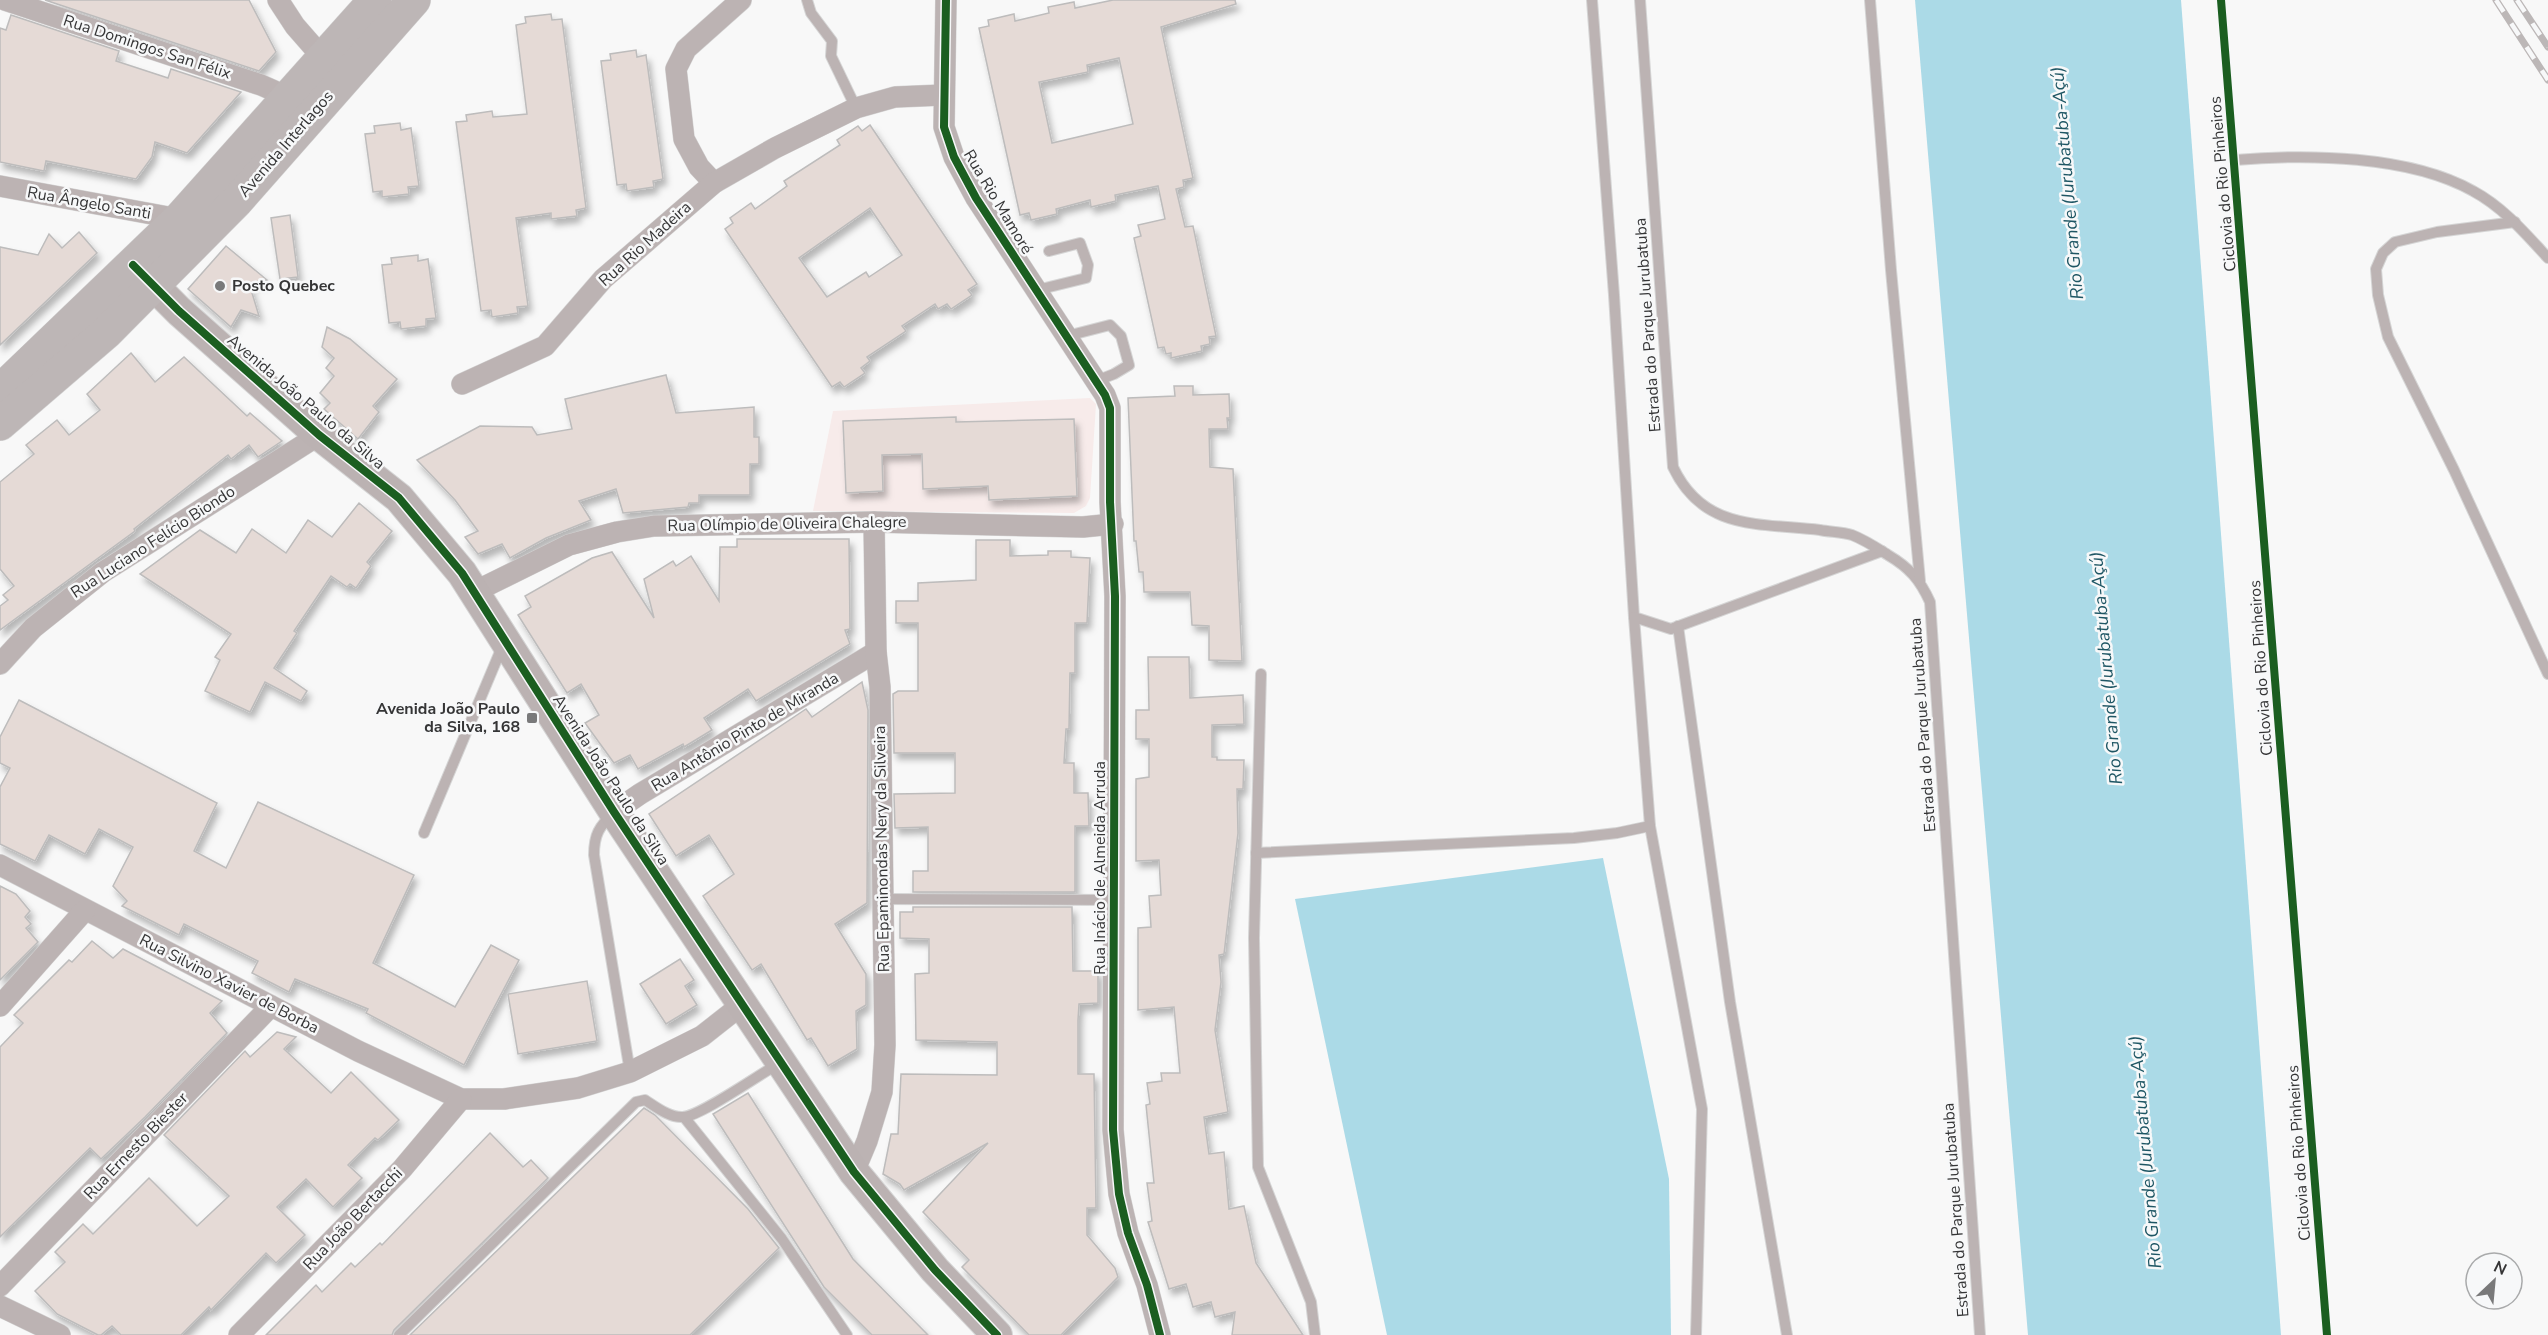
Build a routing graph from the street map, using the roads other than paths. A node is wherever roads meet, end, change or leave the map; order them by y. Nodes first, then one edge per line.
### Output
1 (5, 0) edge
2 (279, 0) edge
3 (375, 0) edge
4 (414, 0) edge
5 (741, 0) edge
6 (807, 0) edge
7 (946, 0) edge
8 (1592, 0) edge
9 (1640, 0) edge
10 (1870, 0) edge
11 (323, 58) junction
12 (943, 95) junction
13 (288, 97) junction
14 (856, 108) junction
15 (2235, 160) dead end
16 (714, 183) junction
17 (0, 186) edge
18 (178, 219) junction
19 (2515, 222) junction
20 (1049, 251) dead end
21 (2548, 258) edge
22 (143, 275) junction
23 (1036, 290) junction
24 (1067, 336) junction
25 (462, 384) dead end
26 (1101, 388) junction
27 (0, 391) edge
28 (0, 424) edge
29 (319, 435) junction
30 (874, 522) junction
31 (1113, 524) junction
32 (1882, 551) junction
33 (1920, 581) junction
34 (474, 592) junction
35 (1634, 617) junction
36 (1678, 626) junction
37 (505, 641) junction
38 (876, 652) junction
39 (0, 664) edge
40 (1261, 674) dead end
41 (2548, 674) edge
42 (614, 812) junction
43 (1650, 826) junction
44 (424, 832) dead end
45 (1256, 853) junction
46 (0, 865) edge
47 (882, 899) junction
48 (1114, 900) junction
49 (85, 910) junction
50 (744, 1004) junction
51 (0, 1006) edge
52 (271, 1006) junction
53 (782, 1061) junction
54 (630, 1072) junction
55 (461, 1099) junction
56 (684, 1117) junction
57 (854, 1172) junction
58 (0, 1286) edge
59 (0, 1306) edge
60 (60, 1335) edge
61 (239, 1335) edge
62 (399, 1335) edge
63 (847, 1335) edge
64 (997, 1335) edge
65 (1160, 1335) edge
66 (1315, 1335) edge
67 (1696, 1335) edge
68 (1787, 1335) edge
69 (1980, 1335) edge

1 - 13 street, Rua Domingos San Félix
2 - 11 street
3 - 11 main road, Avenida Interlagos
4 - 22 main road, Avenida Interlagos
5 - 16 street
6 - 14 lane
7 - 12 street, Rua Rio Mamoré
8 - 35 lane
9 - 32 lane, Estrada do Parque Jurubatuba
10 - 33 lane
11 - 13 main road, Avenida Interlagos
12 - 14 street, Rua Rio Madeira
12 - 23 street, Rua Rio Mamoré
13 - 18 main road, Avenida Interlagos
14 - 16 street, Rua Rio Madeira
15 - 19 lane
16 - 25 street, Rua Rio Madeira
17 - 18 street, Rua Ângelo Santi
18 - 22 main road, Avenida Interlagos
19 - 21 lane
19 - 41 lane
20 - 23 lane
22 - 27 main road, Avenida Interlagos
22 - 28 main road, Avenida Interlagos
22 - 29 street, Avenida João Paulo da Silva
23 - 24 street, Rua Rio Mamoré
24 - 26 street, Rua Rio Mamoré
24 - 26 lane
26 - 31 street, Rua Inácio de Almeida Arruda
29 - 34 street, Avenida João Paulo da Silva
29 - 39 street, Rua Luciano Felício Biondo
30 - 31 street, Rua Olímpio de Oliveira Chalegre
30 - 34 street, Rua Olímpio de Oliveira Chalegre
30 - 38 street, Rua Epaminondas Nery da Silveira
31 - 48 street, Rua Inácio de Almeida Arruda
32 - 33 lane, Estrada do Parque Jurubatuba
32 - 36 lane
33 - 69 lane, Estrada do Parque Jurubatuba
34 - 37 street, Avenida João Paulo da Silva
35 - 36 lane
35 - 43 lane
36 - 68 lane
37 - 42 street, Avenida João Paulo da Silva
37 - 44 lane
38 - 42 street, Rua Antônio Pinto de Miranda
38 - 47 street, Rua Epaminondas Nery da Silveira
40 - 45 lane
42 - 50 street, Avenida João Paulo da Silva
42 - 54 lane
43 - 45 lane
43 - 67 lane
45 - 66 lane
46 - 49 street, Rua Silvino Xavier de Borba
47 - 48 lane
47 - 57 street, Rua Epaminondas Nery da Silveira
48 - 65 street, Rua Inácio de Almeida Arruda
49 - 51 street
49 - 52 street, Rua Silvino Xavier de Borba
50 - 53 street, Avenida João Paulo da Silva
50 - 54 street
52 - 55 street, Rua Silvino Xavier de Borba
52 - 58 street, Rua Ernesto Biester
53 - 56 lane
53 - 57 street, Avenida João Paulo da Silva
54 - 55 street
55 - 61 street, Rua João Bertacchi
56 - 62 lane
56 - 63 lane
57 - 64 street, Avenida João Paulo da Silva
59 - 60 street

